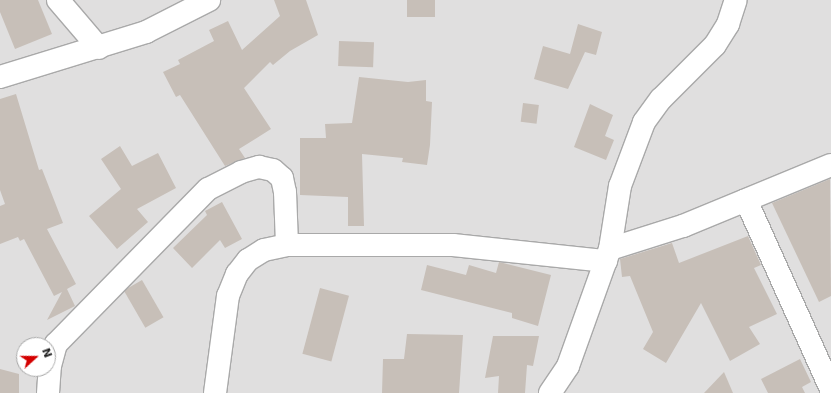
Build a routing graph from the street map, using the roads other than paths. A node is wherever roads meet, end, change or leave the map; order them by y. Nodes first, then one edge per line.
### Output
1 (58, 0) edge
2 (209, 0) edge
3 (736, 0) edge
4 (99, 48) junction
5 (0, 77) edge
6 (831, 165) edge
7 (746, 200) junction
8 (287, 245) junction
9 (608, 255) junction
10 (831, 389) edge
11 (48, 393) edge
12 (215, 393) edge
13 (550, 393) edge

1 - 4 street
2 - 4 street
3 - 9 street
4 - 5 street
6 - 7 street
7 - 9 street
7 - 10 street
8 - 9 street
8 - 11 street
8 - 12 street
9 - 13 street

